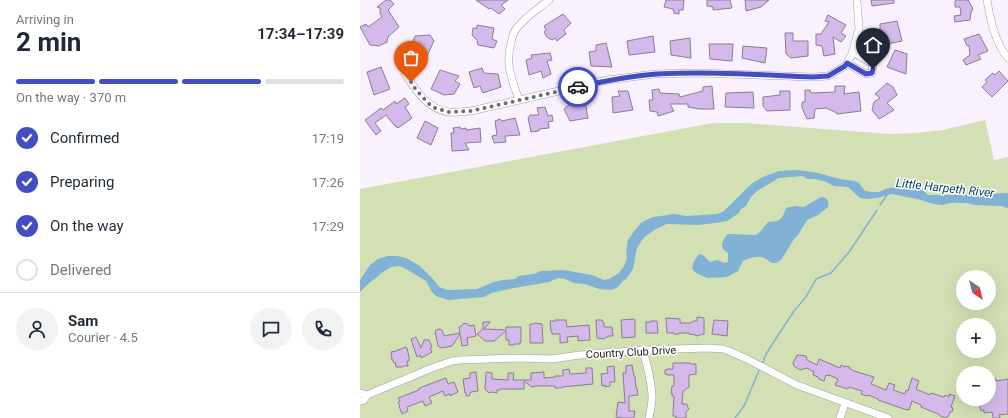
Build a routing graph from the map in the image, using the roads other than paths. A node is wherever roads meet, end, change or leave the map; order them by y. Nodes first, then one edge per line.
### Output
1 (549, 0) edge
2 (857, 0) edge
3 (987, 0) edge
4 (853, 52) junction
5 (1008, 58) edge
6 (847, 63) junction
7 (406, 74) dead end
8 (519, 100) junction
9 (643, 350) junction
10 (363, 394) edge
11 (360, 402) edge
12 (845, 403) junction
13 (649, 418) edge
14 (840, 418) edge
15 (888, 418) edge

1 - 8 street
2 - 4 street
3 - 5 street
4 - 6 street
4 - 6 street
6 - 8 street
7 - 8 street
9 - 10 street, Country Club Drive
9 - 12 street, Country Club Drive
9 - 13 street
10 - 11 street, Country Club Drive
12 - 14 street
12 - 15 street, Country Club Drive

